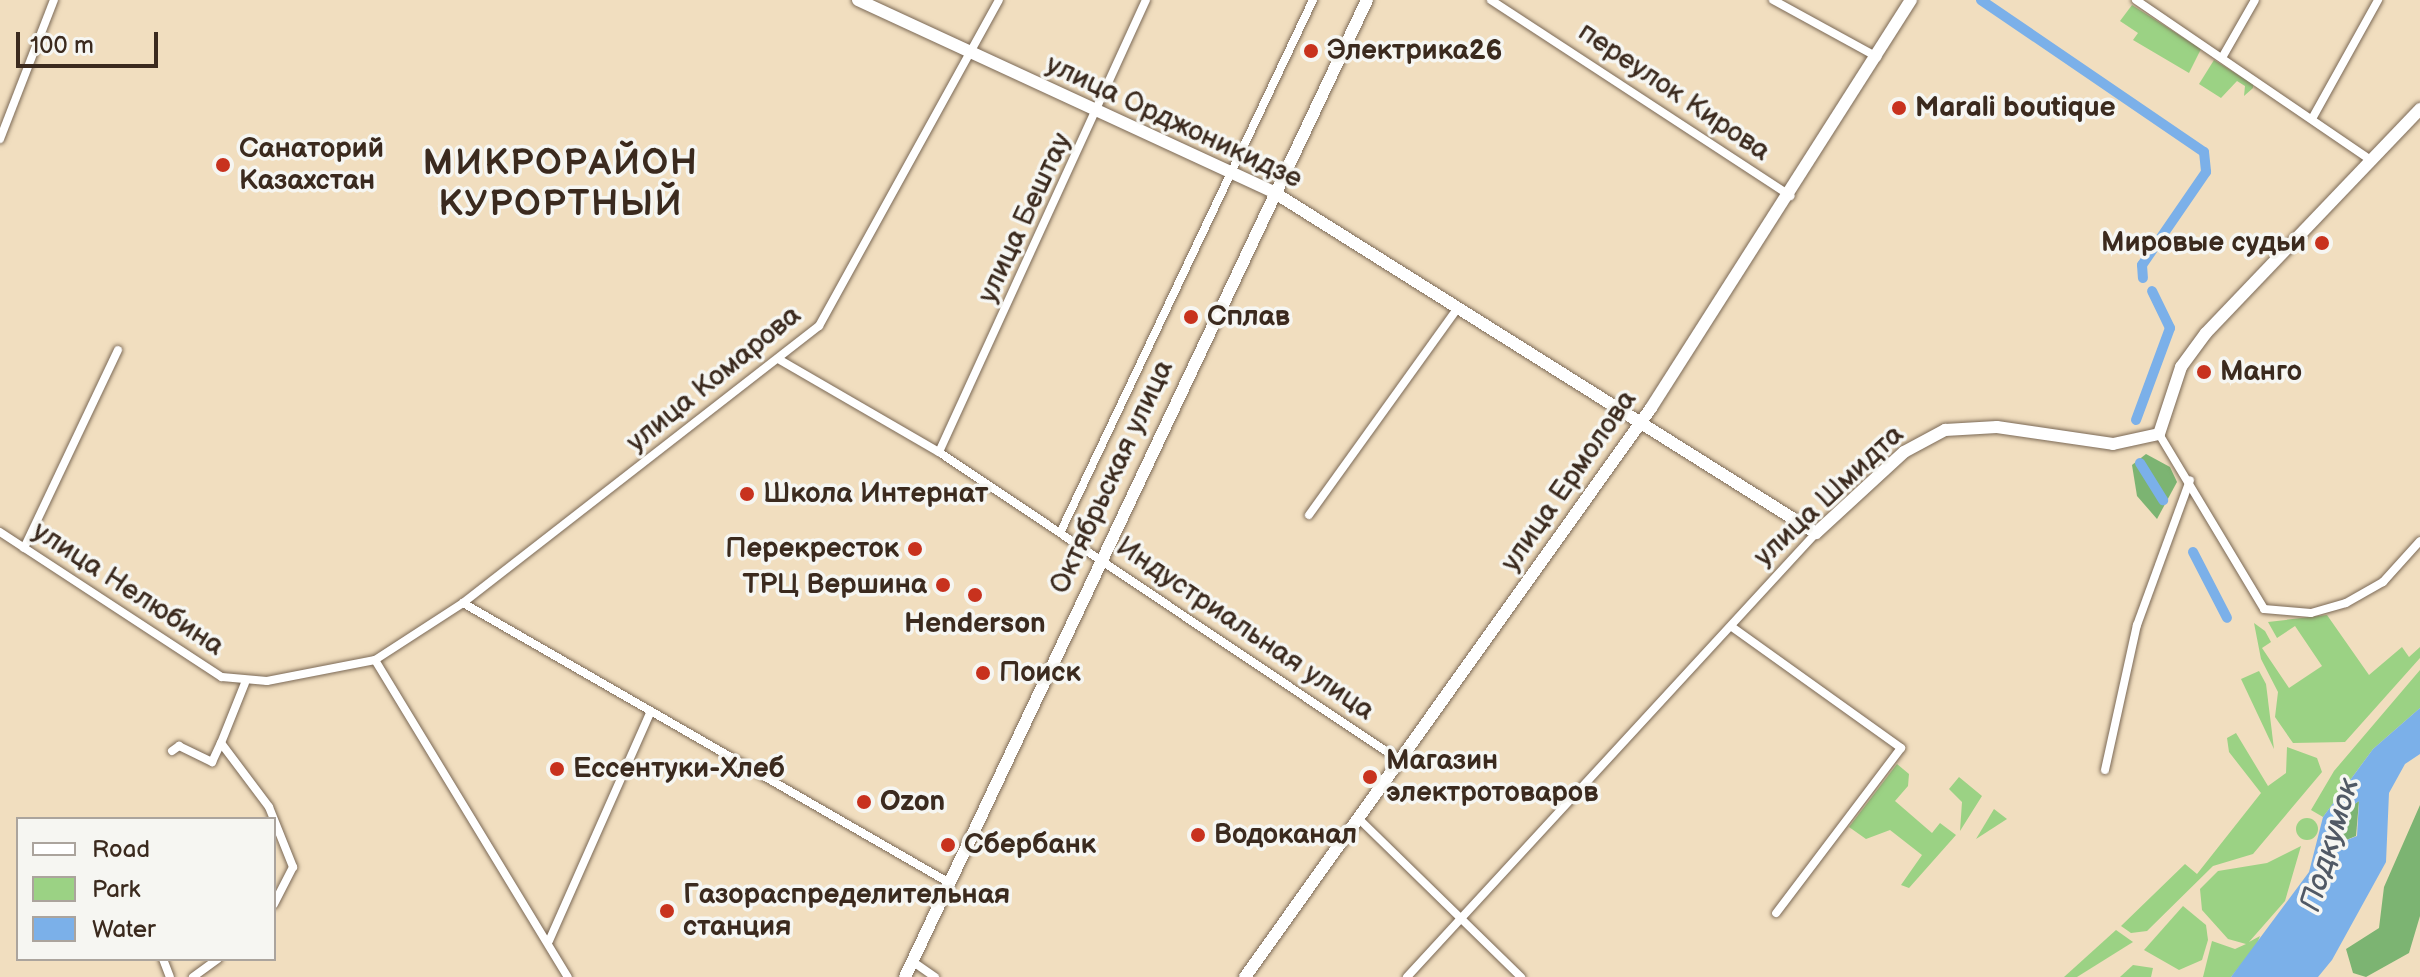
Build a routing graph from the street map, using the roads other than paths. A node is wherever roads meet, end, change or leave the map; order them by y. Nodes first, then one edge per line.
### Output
1 (54, 0) edge
2 (858, 0) edge
3 (999, 0) edge
4 (1146, 0) edge
5 (1313, 0) edge
6 (1367, 0) edge
7 (1491, 0) edge
8 (1773, 0) edge
9 (1911, 0) edge
10 (2136, 0) edge
11 (2255, 0) edge
12 (2378, 0) edge
13 (970, 54) junction
14 (2223, 56) junction
15 (1878, 57) junction
16 (2420, 109) edge
17 (1100, 111) junction
18 (2313, 117) junction
19 (0, 139) edge
20 (2372, 161) junction
21 (1231, 173) junction
22 (1275, 193) junction
23 (1790, 196) junction
24 (1458, 308) junction
25 (118, 350) dead end
26 (780, 360) junction
27 (1639, 425) junction
28 (2159, 434) junction
29 (939, 452) junction
30 (2190, 480) junction
31 (1309, 515) dead end
32 (1061, 531) junction
33 (0, 532) edge
34 (1816, 533) junction
35 (2420, 541) edge
36 (24, 548) junction
37 (1101, 558) junction
38 (463, 603) junction
39 (1732, 627) junction
40 (375, 660) junction
41 (245, 683) junction
42 (650, 713) junction
43 (221, 743) junction
44 (172, 751) dead end
45 (1399, 760) junction
46 (2105, 770) dead end
47 (273, 817) edge
48 (1358, 818) junction
49 (276, 824) edge
50 (946, 881) junction
51 (276, 900) edge
52 (1776, 913) dead end
53 (1463, 918) junction
54 (549, 941) junction
55 (215, 961) edge
56 (912, 961) junction
57 (193, 977) edge
58 (568, 977) edge
59 (905, 977) edge
60 (935, 977) edge
61 (1245, 977) edge
62 (1407, 977) edge
63 (1521, 977) edge

1 - 19 street
2 - 13 street, улица Орджоникидзе
3 - 13 street, улица Комарова
4 - 17 street, улица Бештау
5 - 21 street
6 - 22 street, Октябрьская улица
7 - 23 street, переулок Кирова
8 - 15 street
9 - 15 street, улица Ермолова
10 - 14 street
11 - 14 street
12 - 18 street
13 - 17 street, улица Орджоникидзе
13 - 26 street, улица Комарова
14 - 18 street
15 - 23 street, улица Ермолова
16 - 20 street
17 - 21 street, улица Орджоникидзе
17 - 29 street, улица Бештау
18 - 20 street
20 - 28 street
21 - 22 street, улица Орджоникидзе
21 - 32 street
22 - 24 street, улица Орджоникидзе
22 - 37 street, Октябрьская улица
23 - 27 street, улица Ермолова
24 - 27 street, улица Орджоникидзе
24 - 31 street
25 - 36 street
26 - 29 street, Индустриальная улица
26 - 38 street, улица Комарова
27 - 34 street, улица Орджоникидзе
27 - 45 street, улица Ермолова
28 - 30 street
28 - 34 street, улица Шмидта
29 - 32 street, Индустриальная улица
30 - 35 street
30 - 46 street
32 - 37 street, Индустриальная улица
33 - 36 street, улица Нелюбина
34 - 39 street, улица Шмидта
36 - 41 street, улица Нелюбина
37 - 45 street, Индустриальная улица
37 - 50 street, Октябрьская улица
38 - 40 street, улица Комарова
38 - 42 street
39 - 52 street
39 - 53 street, улица Шмидта
40 - 41 street, улица Нелюбина
40 - 54 street
41 - 43 street
42 - 50 street
42 - 54 street
43 - 44 street
43 - 47 street
45 - 48 street, улица Ермолова
48 - 53 street
48 - 61 street, улица Ермолова
49 - 51 street
50 - 56 street, Октябрьская улица
53 - 62 street, улица Шмидта
53 - 63 street
54 - 58 street
55 - 57 street
56 - 59 street, Октябрьская улица
56 - 60 street

